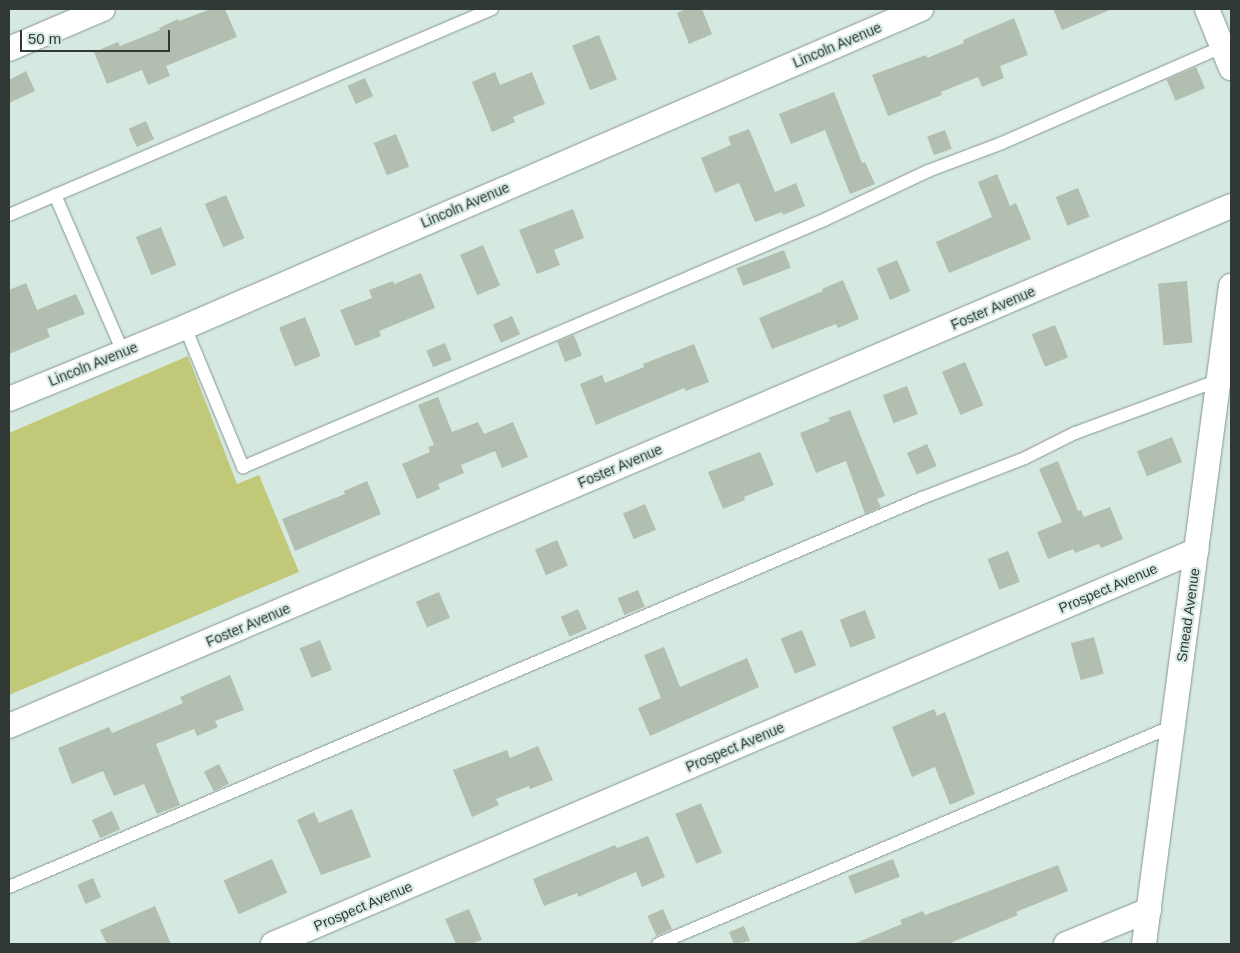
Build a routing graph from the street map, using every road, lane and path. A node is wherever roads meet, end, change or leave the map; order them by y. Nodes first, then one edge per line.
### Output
1 (492, 9) edge
2 (921, 9) edge
3 (1207, 9) edge
4 (96, 10) edge
5 (9, 49) edge
6 (1227, 58) edge
7 (55, 195) junction
8 (1231, 206) edge
9 (9, 215) edge
10 (1231, 286) edge
11 (185, 327) junction
12 (123, 352) junction
13 (1219, 380) junction
14 (9, 399) edge
15 (1197, 550) junction
16 (9, 726) edge
17 (1172, 726) junction
18 (9, 887) edge
19 (1148, 910) junction
20 (273, 944) edge
21 (658, 944) edge
22 (1066, 944) edge
23 (1144, 944) edge

1 - 7 lane
2 - 11 street, Lincoln Avenue
3 - 6 street
4 - 5 street
6 - 11 lane
7 - 9 lane
7 - 12 lane
8 - 16 street, Foster Avenue
10 - 13 street, Smead Avenue
11 - 12 street, Lincoln Avenue
12 - 14 street, Lincoln Avenue
13 - 15 street, Smead Avenue
13 - 18 lane
15 - 17 street, Smead Avenue
15 - 20 street, Prospect Avenue
17 - 19 street, Smead Avenue
17 - 21 lane
19 - 22 street
19 - 23 street, Smead Avenue

